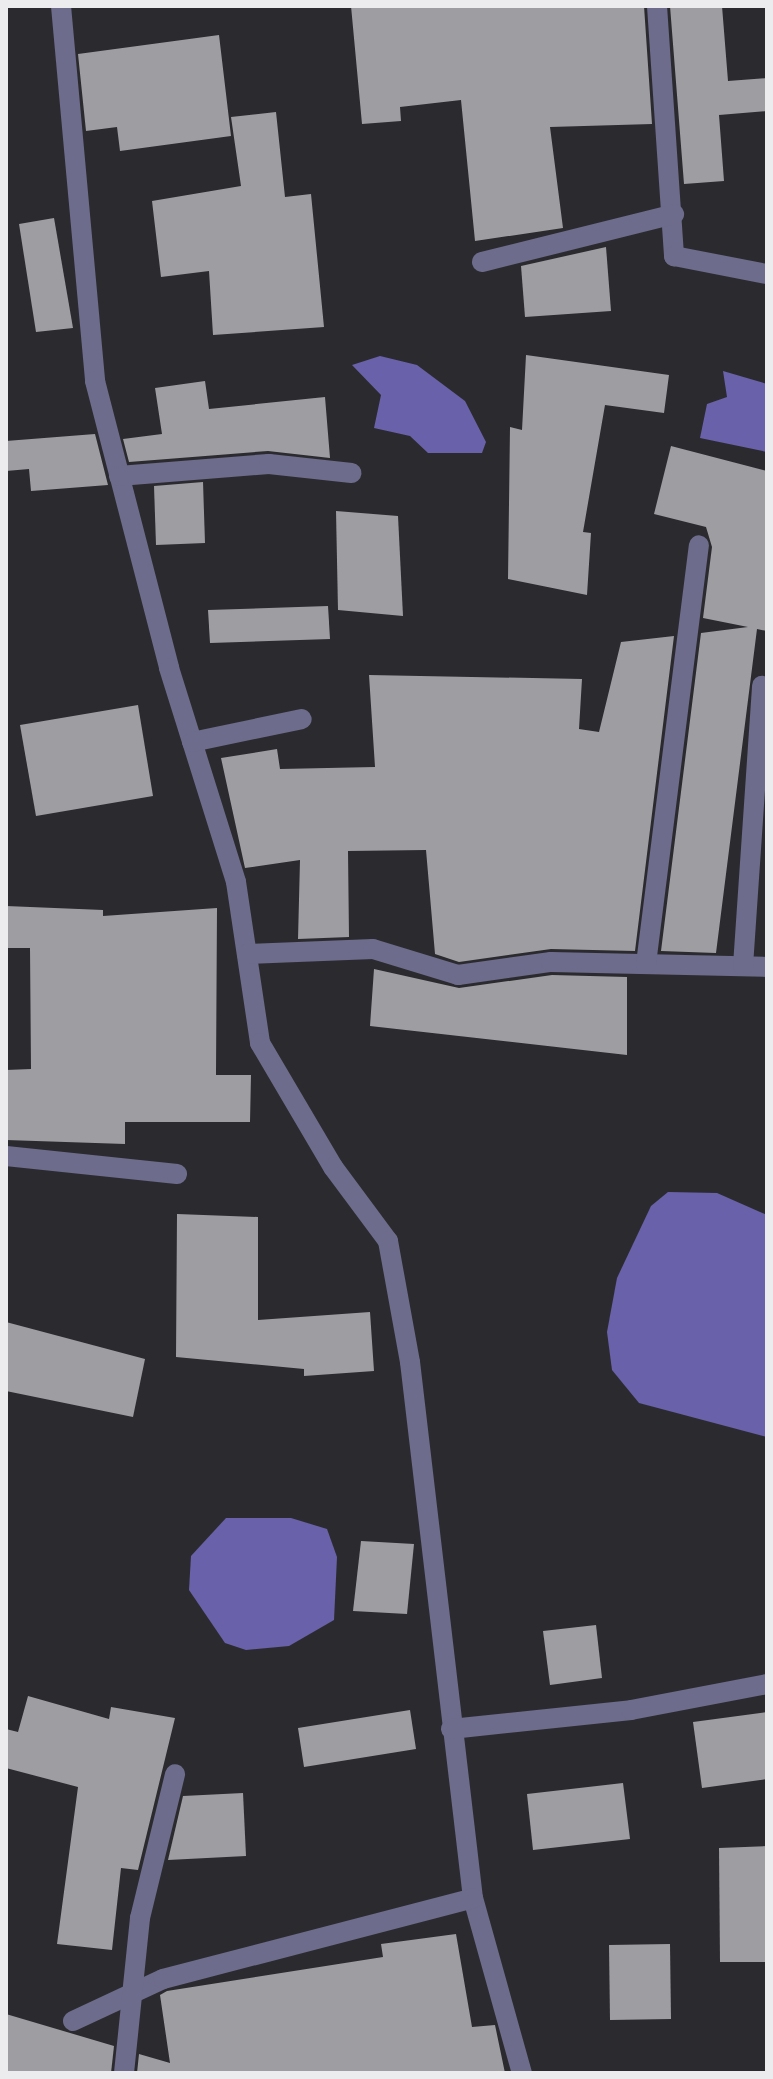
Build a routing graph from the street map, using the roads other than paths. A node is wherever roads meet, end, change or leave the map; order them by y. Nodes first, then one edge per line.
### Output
1 (61, 6) edge
2 (657, 6) edge
3 (674, 214) junction
4 (482, 262) dead end
5 (767, 274) edge
6 (352, 473) dead end
7 (119, 476) junction
8 (699, 545) dead end
9 (762, 686) dead end
10 (302, 719) dead end
11 (192, 742) junction
12 (247, 954) junction
13 (646, 964) junction
14 (743, 966) junction
15 (767, 967) edge
16 (6, 1156) edge
17 (177, 1174) dead end
18 (767, 1684) edge
19 (451, 1729) junction
20 (175, 1774) dead end
21 (473, 1898) junction
22 (133, 1993) junction
23 (73, 2021) dead end
24 (124, 2073) edge
25 (522, 2073) edge

1 - 7 street
2 - 3 street
3 - 4 street
3 - 5 street
6 - 7 street
7 - 11 street
8 - 13 street
9 - 14 street
10 - 11 street
11 - 12 street
12 - 13 street
12 - 19 street
13 - 14 street
14 - 15 street
16 - 17 street
18 - 19 street
19 - 21 street
20 - 22 street
21 - 22 street
21 - 25 street
22 - 23 street
22 - 24 street

